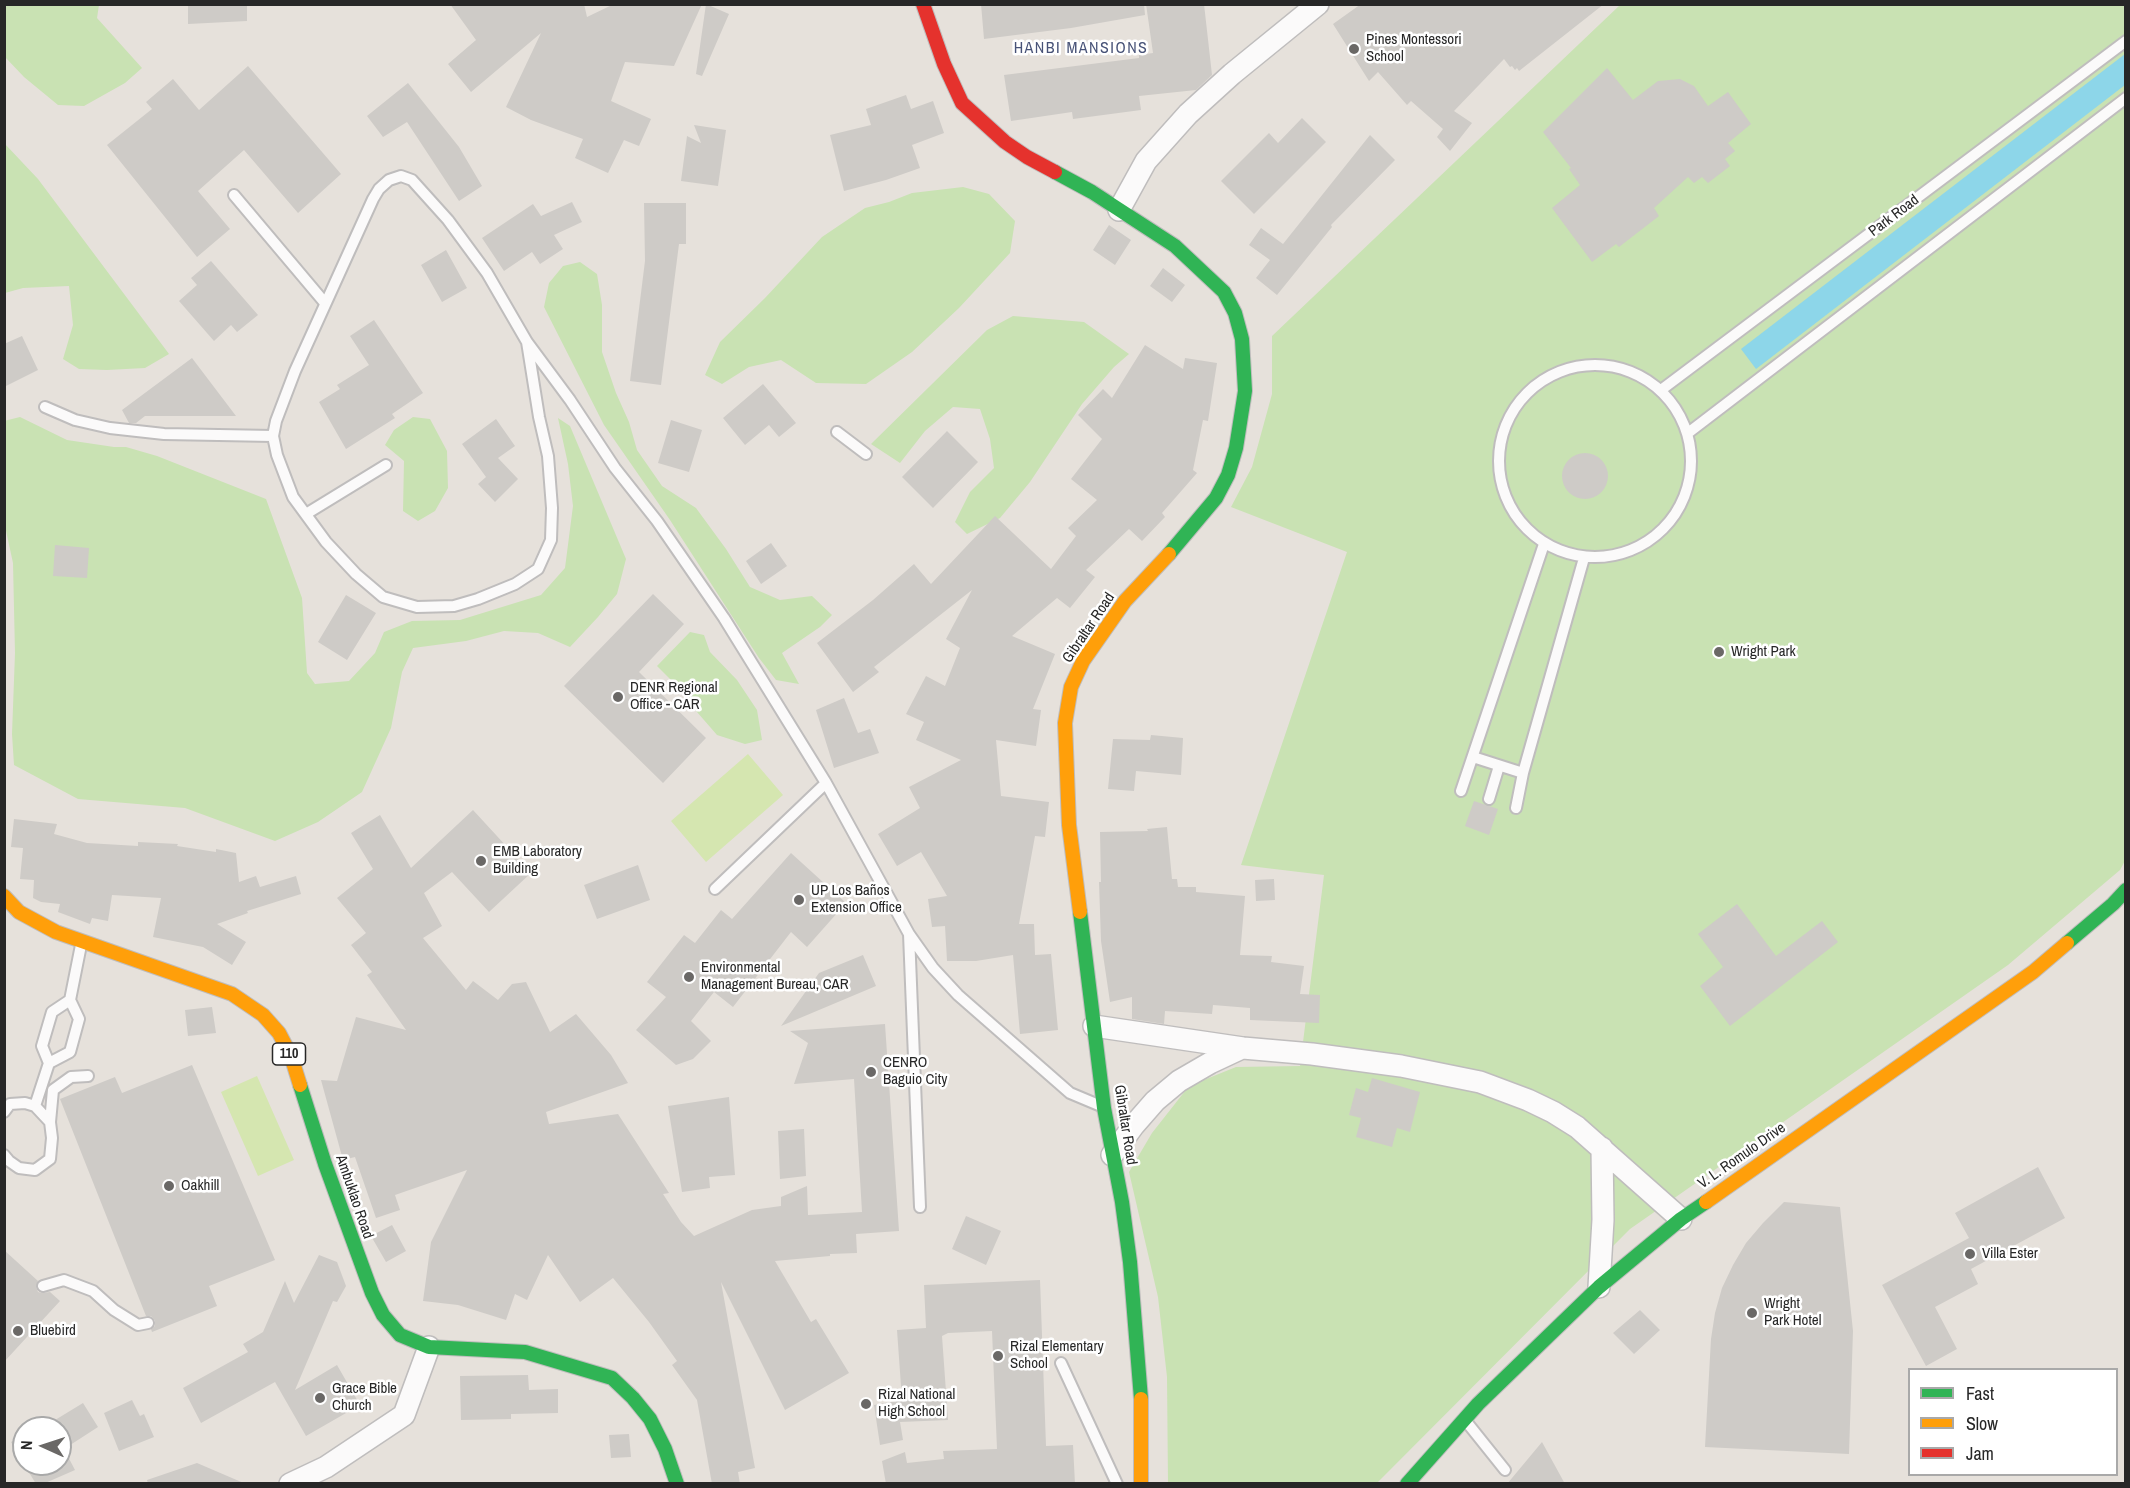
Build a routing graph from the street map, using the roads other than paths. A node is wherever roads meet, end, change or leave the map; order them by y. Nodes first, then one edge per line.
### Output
1 (923, 4) edge
2 (1318, 4) edge
3 (2126, 41) edge
4 (2126, 99) edge
5 (234, 195) dead end
6 (1119, 210) junction
7 (326, 303) junction
8 (527, 342) junction
9 (1661, 390) junction
10 (45, 407) dead end
11 (837, 432) dead end
12 (1688, 433) junction
13 (273, 436) junction
14 (866, 454) dead end
15 (386, 465) dead end
16 (306, 514) junction
17 (1544, 544) junction
18 (1584, 558) junction
19 (1473, 757) junction
20 (1499, 766) junction
21 (1523, 774) junction
22 (826, 783) junction
23 (1461, 791) dead end
24 (1489, 799) dead end
25 (1516, 808) dead end
26 (715, 889) dead end
27 (2126, 890) edge
28 (4, 896) edge
29 (909, 934) junction
30 (82, 939) junction
31 (70, 1000) junction
32 (1094, 1026) junction
33 (1243, 1048) junction
34 (49, 1063) junction
35 (88, 1076) dead end
36 (35, 1106) junction
37 (1104, 1108) junction
38 (4, 1112) edge
39 (50, 1122) junction
40 (1602, 1148) junction
41 (4, 1155) edge
42 (1112, 1155) junction
43 (920, 1207) dead end
44 (1681, 1219) junction
45 (43, 1286) dead end
46 (1599, 1287) junction
47 (148, 1323) dead end
48 (429, 1347) junction
49 (1061, 1363) dead end
50 (1465, 1419) junction
51 (1505, 1470) dead end
52 (290, 1484) edge
53 (677, 1484) edge
54 (1117, 1484) edge
55 (1141, 1484) edge
56 (1407, 1484) edge

1 - 6 main road, Gibraltar Road
2 - 6 street
3 - 9 lane, Park Road
4 - 12 lane
5 - 7 lane
6 - 32 main road, Gibraltar Road
7 - 8 lane
7 - 13 lane
8 - 16 lane
8 - 22 lane
9 - 12 lane
9 - 17 lane
10 - 13 lane
11 - 14 lane
12 - 18 lane
13 - 16 lane
15 - 16 lane
17 - 18 lane
17 - 19 lane
18 - 21 lane
19 - 20 lane
19 - 23 lane
20 - 21 lane
20 - 24 lane
21 - 25 lane
22 - 26 lane
22 - 29 lane
27 - 44 main road, V. L. Romulo Drive
28 - 30 main road, Ambuklao Road / 110
29 - 37 lane
29 - 43 lane
30 - 31 lane
30 - 48 main road, Ambuklao Road / 110
31 - 34 lane
31 - 34 lane
32 - 33 street
32 - 37 main road, Gibraltar Road
33 - 40 street
33 - 42 street
34 - 36 lane
35 - 39 lane
36 - 38 lane
36 - 39 lane
37 - 42 main road, Gibraltar Road
39 - 41 lane
40 - 44 street
40 - 46 street
42 - 55 main road, Gibraltar Road
44 - 46 main road, V. L. Romulo Drive
45 - 47 lane
46 - 50 main road, V. L. Romulo Drive
48 - 52 street
48 - 53 main road, Ambuklao Road / 110
49 - 54 lane
50 - 51 lane
50 - 56 main road, V. L. Romulo Drive

